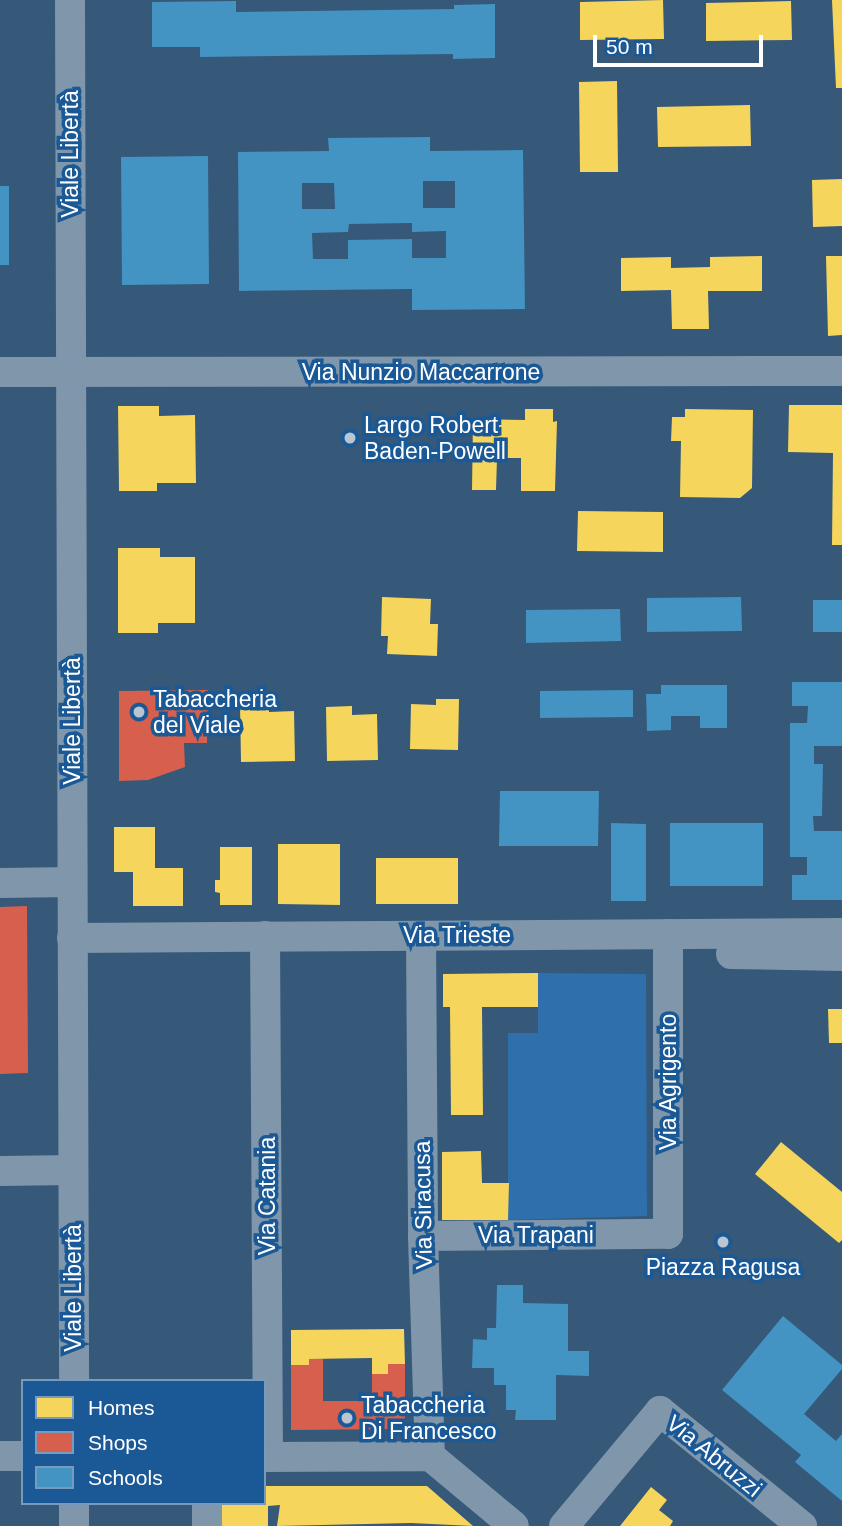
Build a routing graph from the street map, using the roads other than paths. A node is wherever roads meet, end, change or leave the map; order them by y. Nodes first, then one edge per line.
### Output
1 (70, 0) edge
2 (842, 371) edge
3 (0, 372) edge
4 (71, 372) junction
5 (72, 882) junction
6 (0, 883) edge
7 (842, 933) edge
8 (668, 943) junction
9 (421, 945) junction
10 (265, 946) junction
11 (72, 947) junction
12 (842, 956) edge
13 (73, 1170) junction
14 (0, 1171) edge
15 (650, 1234) joint
16 (423, 1236) junction
17 (74, 1379) edge
18 (266, 1379) edge
19 (0, 1456) edge
20 (21, 1456) edge
21 (430, 1456) junction
22 (266, 1457) edge
23 (74, 1505) edge
24 (207, 1505) edge
25 (74, 1526) edge
26 (207, 1526) edge
27 (514, 1526) edge
28 (564, 1526) edge
29 (802, 1526) edge

1 - 4 street, Viale Libertà
2 - 4 street, Via Nunzio Maccarrone
3 - 4 street, Via Nunzio Maccarrone
4 - 5 street, Viale Libertà
5 - 6 street
5 - 11 street, Viale Libertà
7 - 8 street, Via Trieste
8 - 9 street, Via Trieste
8 - 12 street, Via Trieste
8 - 15 street, Via Agrigento
9 - 10 street, Via Trieste
9 - 16 street, Via Siracusa
10 - 11 street, Via Trieste
10 - 18 street, Via Catania
11 - 13 street, Viale Libertà
13 - 14 street
13 - 17 street, Viale Libertà
15 - 16 street, Via Trapani
16 - 21 street, Via Siracusa
19 - 20 street
21 - 22 street
21 - 27 street
23 - 25 street
24 - 26 street
28 - 29 street, Via Abruzzi

